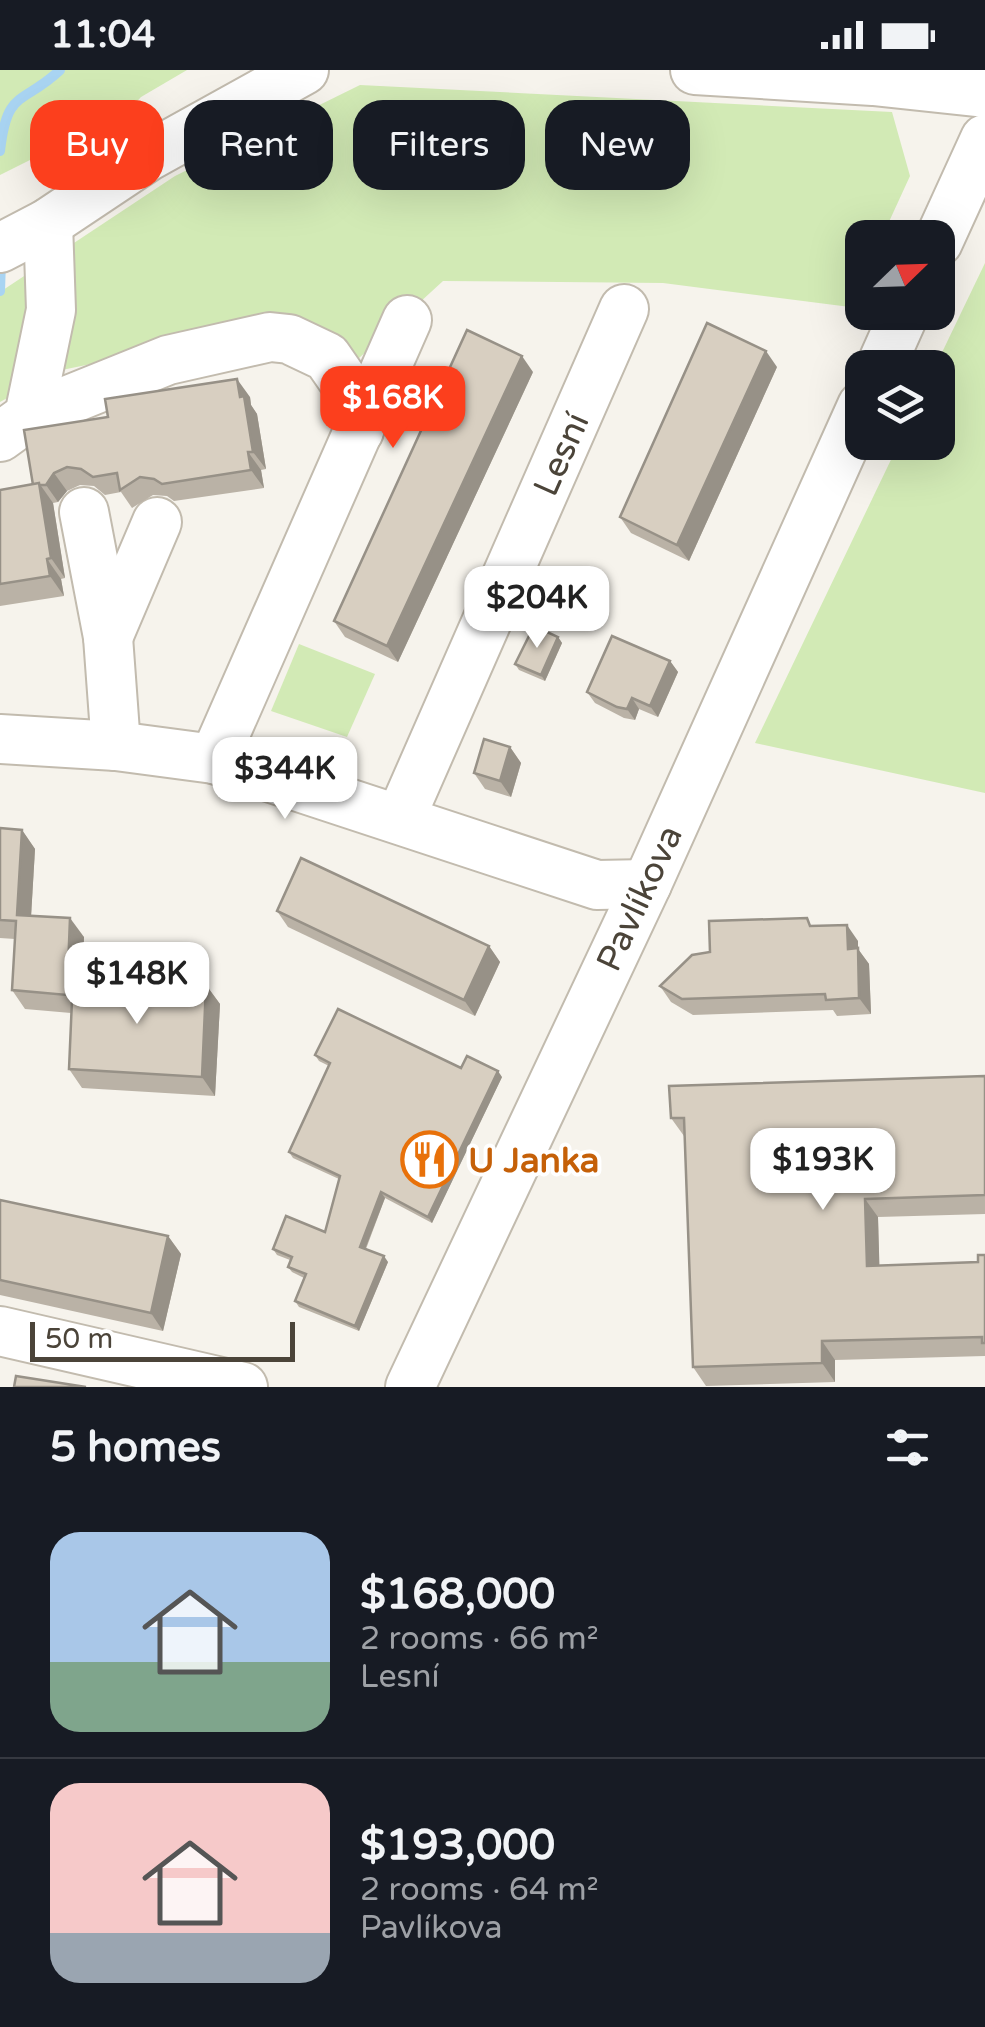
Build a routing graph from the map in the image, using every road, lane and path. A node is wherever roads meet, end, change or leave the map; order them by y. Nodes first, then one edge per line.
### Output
1 (695, 70) edge
2 (298, 73) edge
3 (969, 91) edge
4 (985, 139) edge
5 (948, 220) edge
6 (26, 235) edge
7 (624, 309) dead end
8 (407, 320) dead end
9 (15, 426) edge
10 (360, 431) junction
11 (845, 444) edge
12 (84, 512) dead end
13 (158, 522) dead end
14 (108, 637) junction
15 (0, 739) edge
16 (116, 746) junction
17 (214, 759) junction
18 (400, 819) junction
19 (647, 884) junction
20 (0, 1331) edge
21 (242, 1387) edge
22 (410, 1387) edge

1 - 3 street
2 - 6 street
4 - 5 street
6 - 9 street
7 - 18 street, Lesní
8 - 10 street
9 - 10 street
10 - 17 street
11 - 19 street, Pavlíkova
12 - 14 street
13 - 14 street
14 - 16 street
15 - 16 street
16 - 17 street
17 - 18 street
18 - 19 street
19 - 22 street, Pavlíkova
20 - 21 street

